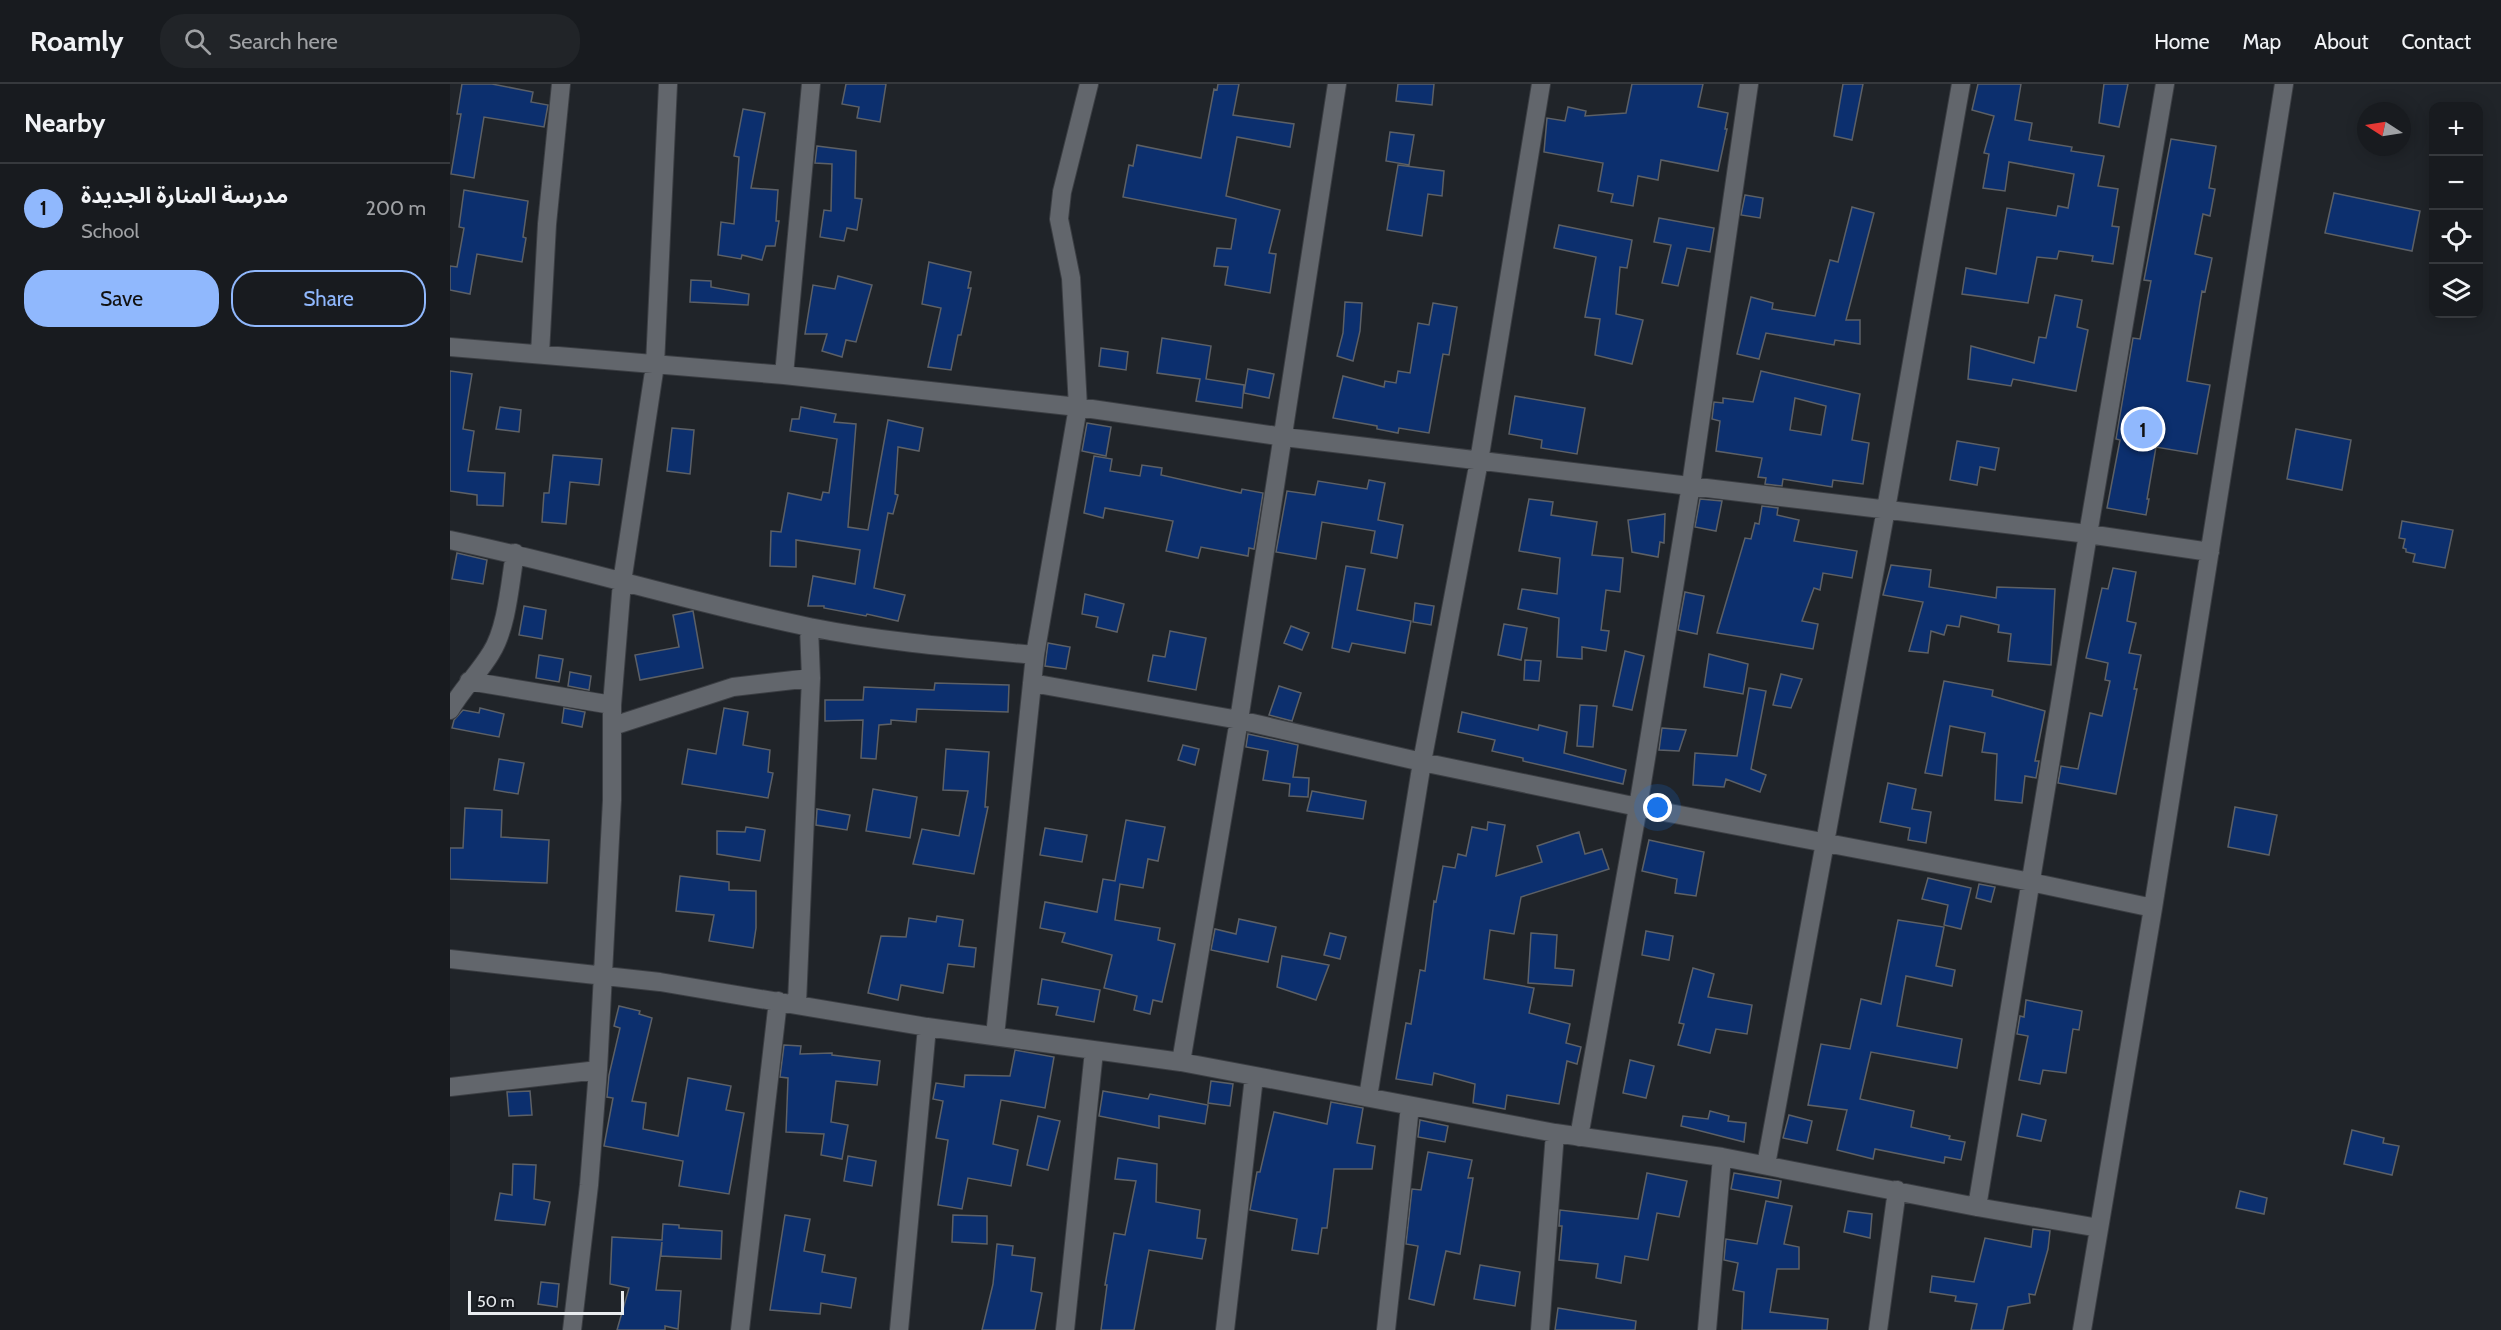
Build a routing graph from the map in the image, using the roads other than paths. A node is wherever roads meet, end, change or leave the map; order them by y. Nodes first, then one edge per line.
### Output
1 (561, 84) edge
2 (668, 84) edge
3 (811, 84) edge
4 (1089, 84) edge
5 (1337, 84) edge
6 (1541, 84) edge
7 (1749, 84) edge
8 (1961, 84) edge
9 (2165, 84) edge
10 (2284, 84) edge
11 (450, 347) edge
12 (540, 354) junction
13 (655, 365) junction
14 (784, 375) junction
15 (1078, 407) junction
16 (1284, 437) junction
17 (1479, 461) junction
18 (1691, 485) junction
19 (1886, 509) junction
20 (2088, 534) junction
21 (450, 540) edge
22 (2210, 552) junction
23 (515, 553) junction
24 (622, 582) junction
25 (809, 627) junction
26 (1035, 655) junction
27 (811, 678) junction
28 (469, 681) junction
29 (1032, 683) junction
30 (612, 705) junction
31 (450, 710) edge
32 (1239, 720) junction
33 (613, 726) junction
34 (1422, 762) junction
35 (1638, 807) junction
36 (1825, 844) junction
37 (2031, 882) junction
38 (2153, 908) junction
39 (450, 959) edge
40 (604, 975) junction
41 (778, 1001) junction
42 (797, 1003) junction
43 (927, 1027) junction
44 (995, 1036) junction
45 (1094, 1051) junction
46 (1181, 1062) junction
47 (598, 1070) junction
48 (1254, 1077) junction
49 (450, 1087) edge
50 (1368, 1097) junction
51 (1410, 1106) junction
52 (1555, 1133) junction
53 (1578, 1137) junction
54 (1722, 1156) junction
55 (1766, 1165) junction
56 (1897, 1190) junction
57 (1977, 1207) junction
58 (2099, 1228) junction
59 (572, 1330) edge
60 (740, 1330) edge
61 (899, 1330) edge
62 (1065, 1330) edge
63 (1225, 1330) edge
64 (1386, 1330) edge
65 (1540, 1330) edge
66 (1707, 1330) edge
67 (1878, 1330) edge
68 (2082, 1330) edge

1 - 12 street
2 - 13 street
3 - 14 street
4 - 15 street
5 - 16 street
6 - 17 street
7 - 18 street
8 - 19 street
9 - 20 street
10 - 22 street
11 - 12 street
12 - 13 street
13 - 14 street
13 - 24 street
14 - 15 street
15 - 16 street
15 - 26 street
16 - 17 street
16 - 32 street
17 - 18 street
17 - 34 street
18 - 19 street
18 - 35 street
19 - 20 street
19 - 36 street
20 - 22 street
20 - 37 street
21 - 23 street
22 - 38 street
23 - 24 street
23 - 28 street
24 - 25 street
24 - 30 street
25 - 26 street
25 - 27 street
26 - 29 street
27 - 33 street
27 - 42 street
28 - 30 street
28 - 31 street
29 - 32 street
29 - 44 street
30 - 33 street
32 - 34 street
32 - 46 street
33 - 40 street
34 - 35 street
34 - 50 street
35 - 36 street
35 - 53 street
36 - 37 street
36 - 55 street
37 - 38 street
37 - 57 street
38 - 58 street
39 - 40 street
40 - 41 street
40 - 47 street
41 - 42 street
41 - 60 street
42 - 43 street
43 - 44 street
43 - 61 street
44 - 45 street
45 - 46 street
45 - 62 street
46 - 48 street
47 - 49 street
47 - 59 street
48 - 50 street
48 - 63 street
50 - 51 street
51 - 52 street
51 - 64 street
52 - 53 street
52 - 65 street
53 - 54 street
54 - 55 street
54 - 66 street
55 - 56 street
56 - 57 street
56 - 67 street
57 - 58 street
58 - 68 street

